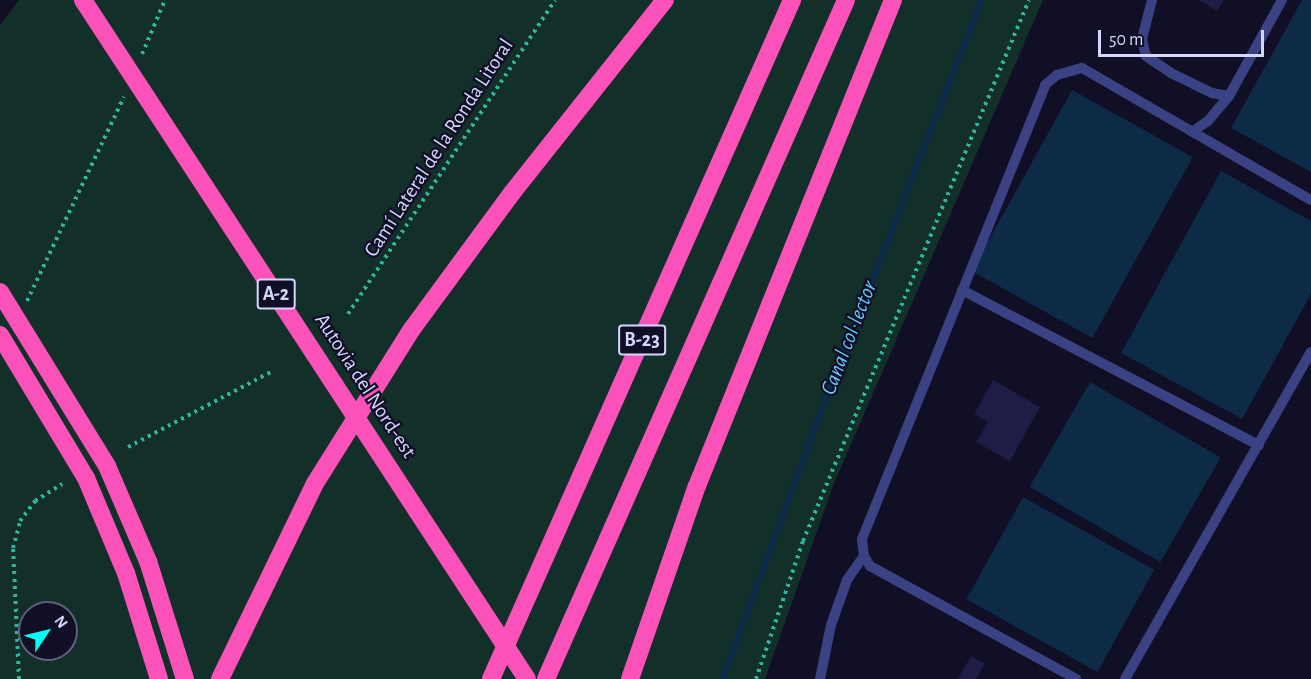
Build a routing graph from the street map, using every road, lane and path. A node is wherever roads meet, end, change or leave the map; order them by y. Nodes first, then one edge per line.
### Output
1 (83, 0) edge
2 (165, 0) edge
3 (555, 0) edge
4 (665, 0) edge
5 (792, 0) edge
6 (846, 0) edge
7 (893, 0) edge
8 (1029, 0) edge
9 (1152, 0) edge
10 (1282, 0) edge
11 (150, 37) dead end
12 (1229, 96) junction
13 (117, 115) dead end
14 (1192, 132) junction
15 (1311, 200) edge
16 (34, 287) dead end
17 (962, 290) junction
18 (0, 292) edge
19 (348, 314) dead end
20 (0, 335) edge
21 (1311, 352) edge
22 (273, 371) dead end
23 (1259, 445) junction
24 (128, 447) dead end
25 (62, 484) dead end
26 (864, 556) junction
27 (19, 679) edge
28 (159, 679) edge
29 (185, 679) edge
30 (220, 679) edge
31 (491, 679) edge
32 (527, 679) edge
33 (546, 679) edge
34 (630, 679) edge
35 (756, 679) edge
36 (820, 679) edge
37 (1076, 679) edge
38 (1125, 679) edge

1 - 32 highway, Autovia del Nord-est / A-2, bridge
2 - 11 path
3 - 19 path, Camí Lateral de la Ronda Litoral
4 - 30 highway
5 - 31 highway, B-23
6 - 33 highway, B-23
7 - 34 highway
8 - 35 path
9 - 12 lane
10 - 12 lane
12 - 14 lane
13 - 16 path
14 - 15 lane
14 - 17 lane
17 - 23 lane
17 - 26 lane
18 - 29 highway, bridge
20 - 28 highway, bridge
21 - 23 lane
22 - 24 path
23 - 38 lane
25 - 27 path
26 - 36 lane
26 - 37 lane

